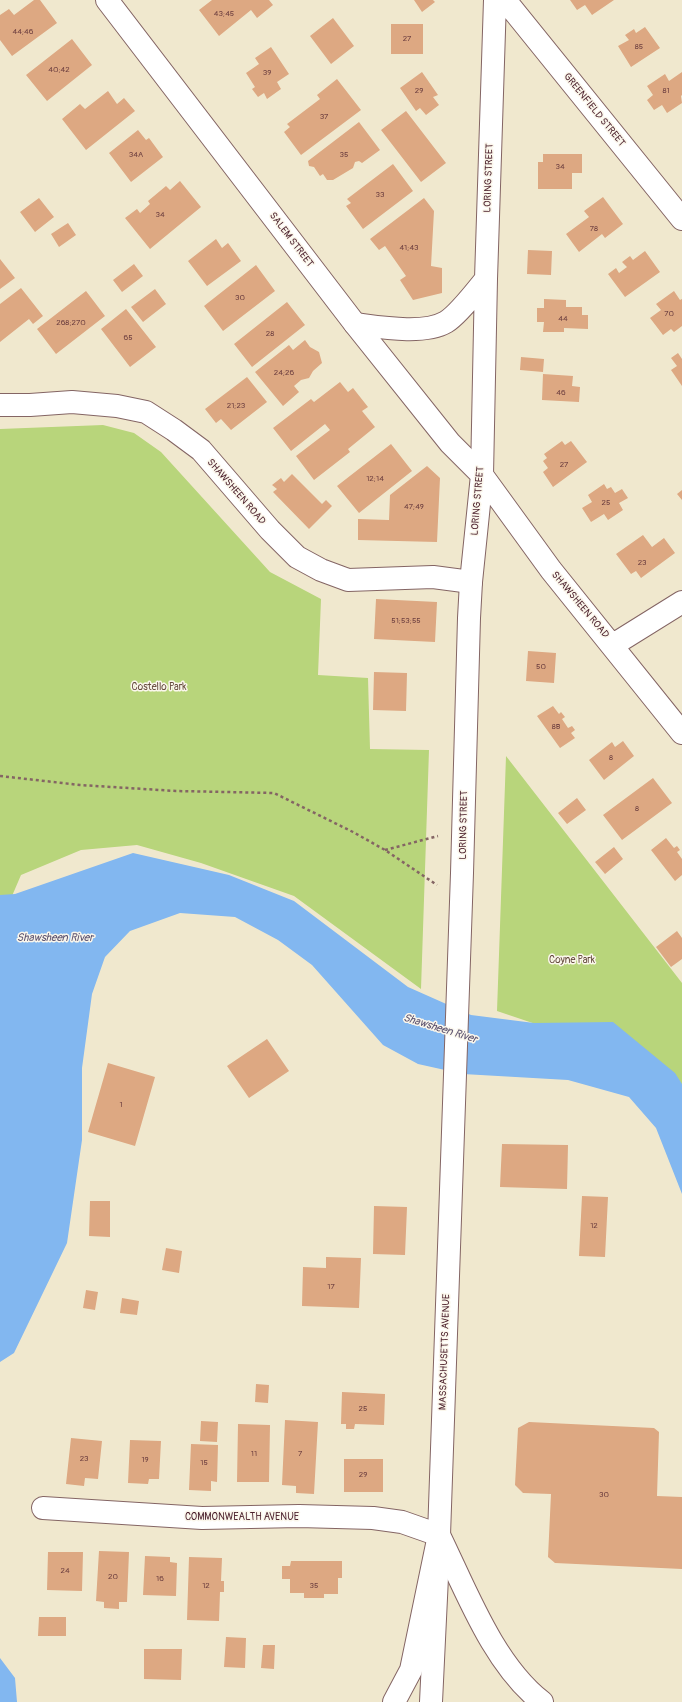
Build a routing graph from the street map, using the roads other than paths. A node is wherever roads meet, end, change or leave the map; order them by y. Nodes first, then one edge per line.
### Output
1 (107, 0) edge
2 (495, 0) edge
3 (506, 0) edge
4 (682, 219) edge
5 (486, 279) junction
6 (355, 324) junction
7 (0, 405) edge
8 (482, 475) junction
9 (471, 582) junction
10 (682, 602) edge
11 (613, 645) junction
12 (682, 733) edge
13 (458, 1002) joint
14 (43, 1508) dead end
15 (439, 1535) junction
16 (394, 1702) edge
17 (431, 1702) edge
18 (542, 1702) edge

1 - 6 main road, SALEM STREET
2 - 5 main road, LORING STREET
3 - 4 main road, GREENFIELD STREET
5 - 6 main road
5 - 8 main road, LORING STREET
6 - 8 main road, SALEM STREET
7 - 9 main road, SHAWSHEEN ROAD
8 - 9 main road, LORING STREET
8 - 11 main road, SHAWSHEEN ROAD
9 - 13 main road, LORING STREET
10 - 11 main road
11 - 12 main road, SHAWSHEEN ROAD
13 - 15 main road, MASSACHUSETTS AVENUE
14 - 15 main road, COMMONWEALTH AVENUE
15 - 16 main road
15 - 17 main road, MASSACHUSETTS AVENUE
15 - 18 main road

